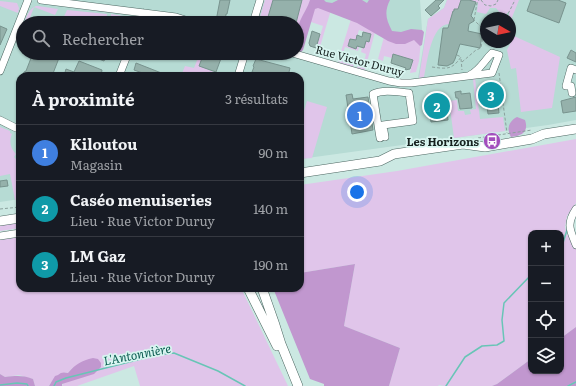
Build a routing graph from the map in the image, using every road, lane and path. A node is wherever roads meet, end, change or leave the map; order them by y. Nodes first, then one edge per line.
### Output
1 (28, 0) edge
2 (41, 0) edge
3 (260, 0) edge
4 (478, 0) edge
5 (481, 0) edge
6 (498, 0) edge
7 (515, 0) edge
8 (99, 4) edge
9 (509, 12) edge
10 (144, 13) junction
11 (22, 16) edge
12 (143, 16) edge
13 (168, 16) edge
14 (255, 16) edge
15 (16, 30) edge
16 (457, 55) dead end
17 (304, 57) edge
18 (461, 58) junction
19 (126, 60) edge
20 (243, 60) edge
21 (462, 62) junction
22 (432, 67) dead end
23 (576, 70) edge
24 (0, 71) edge
25 (121, 72) edge
26 (239, 72) edge
27 (492, 72) junction
28 (466, 76) junction
29 (572, 93) dead end
30 (0, 120) edge
31 (16, 128) edge
32 (576, 129) edge
33 (507, 134) dead end
34 (383, 137) joint
35 (304, 172) edge
36 (16, 208) edge
37 (576, 209) edge
38 (0, 210) edge
39 (16, 213) edge
40 (0, 215) edge
41 (16, 220) edge
42 (0, 222) edge
43 (16, 234) edge
44 (0, 236) edge
45 (576, 245) edge
46 (250, 292) edge
47 (257, 292) edge
48 (263, 292) edge
49 (281, 344) junction
50 (291, 370) junction
51 (298, 386) edge

1 - 11 street
2 - 8 street
3 - 14 street
4 - 21 path
5 - 6 path
7 - 9 path
8 - 10 street
10 - 12 street
10 - 13 street
15 - 24 street
16 - 18 path
17 - 28 street, Rue Victor Duruy
18 - 21 path
18 - 22 path
19 - 25 street
20 - 26 street
21 - 28 path
23 - 29 street
27 - 28 street, Rue Victor Duruy
27 - 28 street
27 - 33 path
30 - 31 street
32 - 35 main road
34 - 34 street
36 - 38 path
37 - 45 street
39 - 40 main road
41 - 42 main road
43 - 44 street
46 - 50 main road
47 - 49 main road
48 - 49 main road
49 - 50 main road
50 - 51 main road

